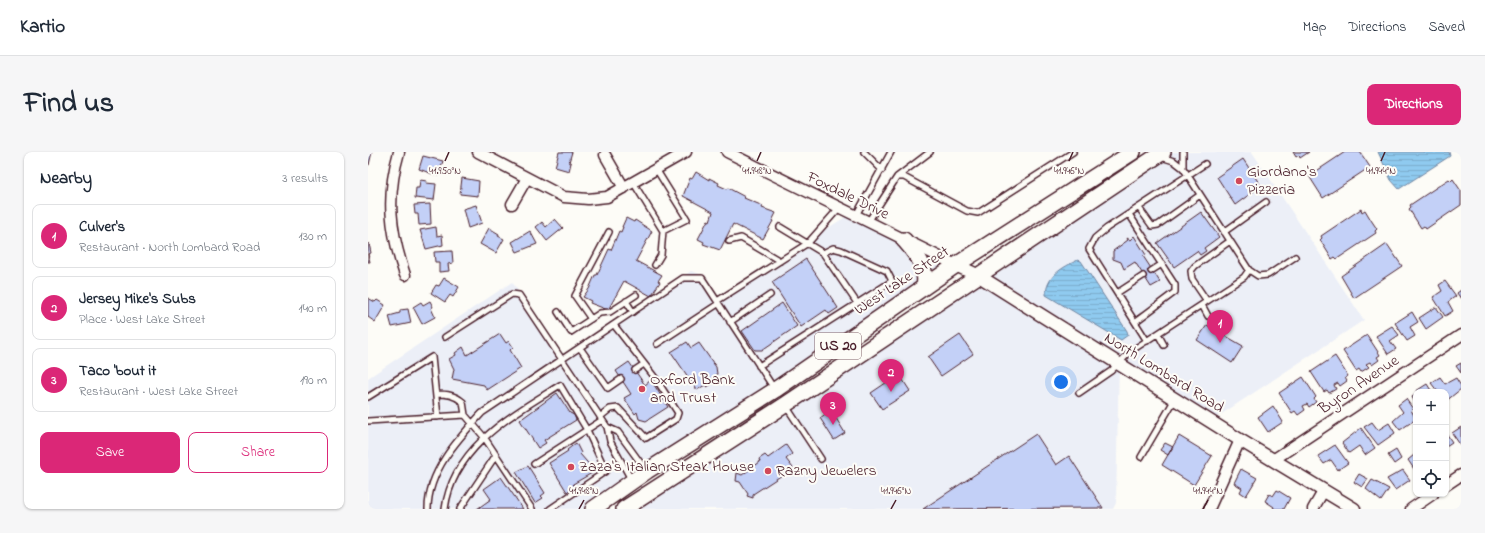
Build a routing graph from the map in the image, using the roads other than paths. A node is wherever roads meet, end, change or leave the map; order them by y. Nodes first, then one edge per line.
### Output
1 (399, 152) edge
2 (478, 152) edge
3 (686, 152) edge
4 (727, 152) edge
5 (864, 152) edge
6 (892, 152) edge
7 (930, 152) edge
8 (1073, 152) edge
9 (1133, 152) edge
10 (1183, 152) edge
11 (1160, 154) edge
12 (605, 155) dead end
13 (1205, 164) dead end
14 (1183, 168) junction
15 (656, 169) junction
16 (882, 170) junction
17 (1188, 176) junction
18 (897, 177) junction
19 (527, 178) junction
20 (633, 182) junction
21 (624, 188) junction
22 (1200, 195) junction
23 (1266, 202) dead end
24 (512, 204) dead end
25 (839, 208) junction
26 (1139, 208) junction
27 (1129, 214) junction
28 (855, 216) junction
29 (868, 223) junction
30 (780, 227) dead end
31 (664, 231) junction
32 (609, 232) dead end
33 (1224, 232) junction
34 (904, 240) junction
35 (729, 241) dead end
36 (1230, 242) junction
37 (808, 243) junction
38 (823, 252) junction
39 (1295, 257) dead end
40 (780, 261) junction
41 (1162, 264) junction
42 (956, 265) junction
43 (655, 266) dead end
44 (1249, 270) junction
45 (1151, 271) dead end
46 (405, 275) dead end
47 (979, 276) junction
48 (1143, 276) dead end
49 (924, 287) junction
50 (1117, 293) junction
51 (636, 295) dead end
52 (770, 295) dead end
53 (626, 301) junction
54 (1207, 301) junction
55 (718, 303) junction
56 (857, 303) junction
57 (1202, 305) junction
58 (558, 312) dead end
59 (633, 312) junction
60 (1208, 316) dead end
61 (591, 319) junction
62 (730, 322) junction
63 (1135, 322) junction
64 (614, 325) junction
65 (1158, 334) junction
66 (1461, 335) edge
67 (445, 337) dead end
68 (1147, 341) junction
69 (657, 344) dead end
70 (1164, 345) dead end
71 (580, 348) junction
72 (562, 359) junction
73 (644, 364) junction
74 (1118, 364) junction
75 (759, 366) junction
76 (635, 370) dead end
77 (621, 379) dead end
78 (775, 390) junction
79 (1078, 393) dead end
80 (436, 394) junction
81 (368, 397) edge
82 (1175, 399) junction
83 (786, 405) junction
84 (465, 415) junction
85 (438, 417) junction
86 (601, 418) junction
87 (368, 421) edge
88 (473, 423) junction
89 (607, 426) junction
90 (587, 430) junction
91 (484, 437) junction
92 (1240, 440) junction
93 (496, 455) junction
94 (1141, 456) dead end
95 (821, 459) dead end
96 (1273, 460) junction
97 (534, 464) dead end
98 (647, 471) junction
99 (1461, 475) edge
100 (633, 482) junction
101 (1449, 483) edge
102 (1324, 490) junction
103 (1429, 497) edge
104 (428, 509) edge
105 (445, 509) edge
106 (460, 509) edge
107 (532, 509) edge
108 (550, 509) edge
109 (593, 509) edge
110 (624, 509) edge
111 (1209, 509) edge
112 (1312, 509) edge
113 (1354, 509) edge
114 (1411, 509) edge

1 - 46 street
2 - 19 street
3 - 15 street
4 - 25 street, Foxdale Drive
5 - 16 lane
6 - 16 lane
7 - 18 lane
8 - 18 lane
9 - 42 main road, West Lake Street / US 20
10 - 14 lane
11 - 14 lane
11 - 47 main road, US 20
12 - 21 street
13 - 17 lane
14 - 17 lane
15 - 20 street
15 - 31 lane
16 - 28 lane
17 - 22 lane
17 - 26 lane
18 - 29 lane
19 - 21 street
19 - 24 street
20 - 21 street
20 - 31 lane
22 - 26 lane
22 - 33 lane
23 - 33 lane
25 - 28 street, Foxdale Drive
25 - 37 lane
26 - 27 lane
27 - 41 lane
27 - 50 lane
28 - 29 street, Foxdale Drive
29 - 34 street, Foxdale Drive
30 - 37 lane
31 - 43 lane
32 - 61 lane
33 - 36 lane
34 - 42 street, Foxdale Drive
34 - 49 main road
35 - 40 lane
36 - 44 lane
36 - 54 lane
37 - 38 lane
37 - 40 lane
38 - 56 lane
38 - 56 lane
39 - 44 lane
40 - 55 lane
41 - 45 lane
41 - 63 lane
42 - 47 street, North Lombard Road
42 - 49 main road, West Lake Street / US 20
44 - 54 lane
47 - 74 street, North Lombard Road
47 - 83 main road, US 20
48 - 50 lane
49 - 78 main road, West Lake Street / US 20
50 - 63 lane
51 - 53 lane
52 - 62 lane
53 - 59 lane
53 - 61 lane
54 - 57 lane
55 - 59 lane
55 - 62 lane
55 - 69 lane
56 - 75 lane
57 - 60 lane
57 - 65 lane
58 - 61 lane
59 - 64 lane
62 - 75 lane
63 - 68 lane
64 - 71 lane
64 - 73 lane
65 - 68 lane
65 - 70 lane
66 - 96 street, Byron Avenue
67 - 72 lane
68 - 74 lane
71 - 72 lane
71 - 77 lane
72 - 86 lane
72 - 88 lane
73 - 76 lane
73 - 86 lane
74 - 79 lane
74 - 82 street, North Lombard Road
75 - 78 lane
78 - 98 main road, West Lake Street / US 20
80 - 81 lane
80 - 84 lane
80 - 85 lane
82 - 92 street, North Lombard Road
82 - 94 lane
83 - 95 lane
83 - 110 main road, US 20
84 - 85 lane
84 - 88 lane
85 - 87 lane
86 - 89 lane
86 - 90 lane
88 - 91 lane
88 - 104 lane
89 - 98 lane
89 - 100 lane
90 - 91 lane
90 - 97 lane
90 - 108 lane
91 - 93 lane
91 - 105 lane
92 - 96 street, North Lombard Road
92 - 111 street
93 - 106 lane
93 - 107 lane
96 - 102 street, North Lombard Road
98 - 100 main road, West Lake Street / US 20
99 - 101 street
100 - 109 main road, West Lake Street / US 20
102 - 112 street
102 - 113 street, North Lombard Road
103 - 114 street

